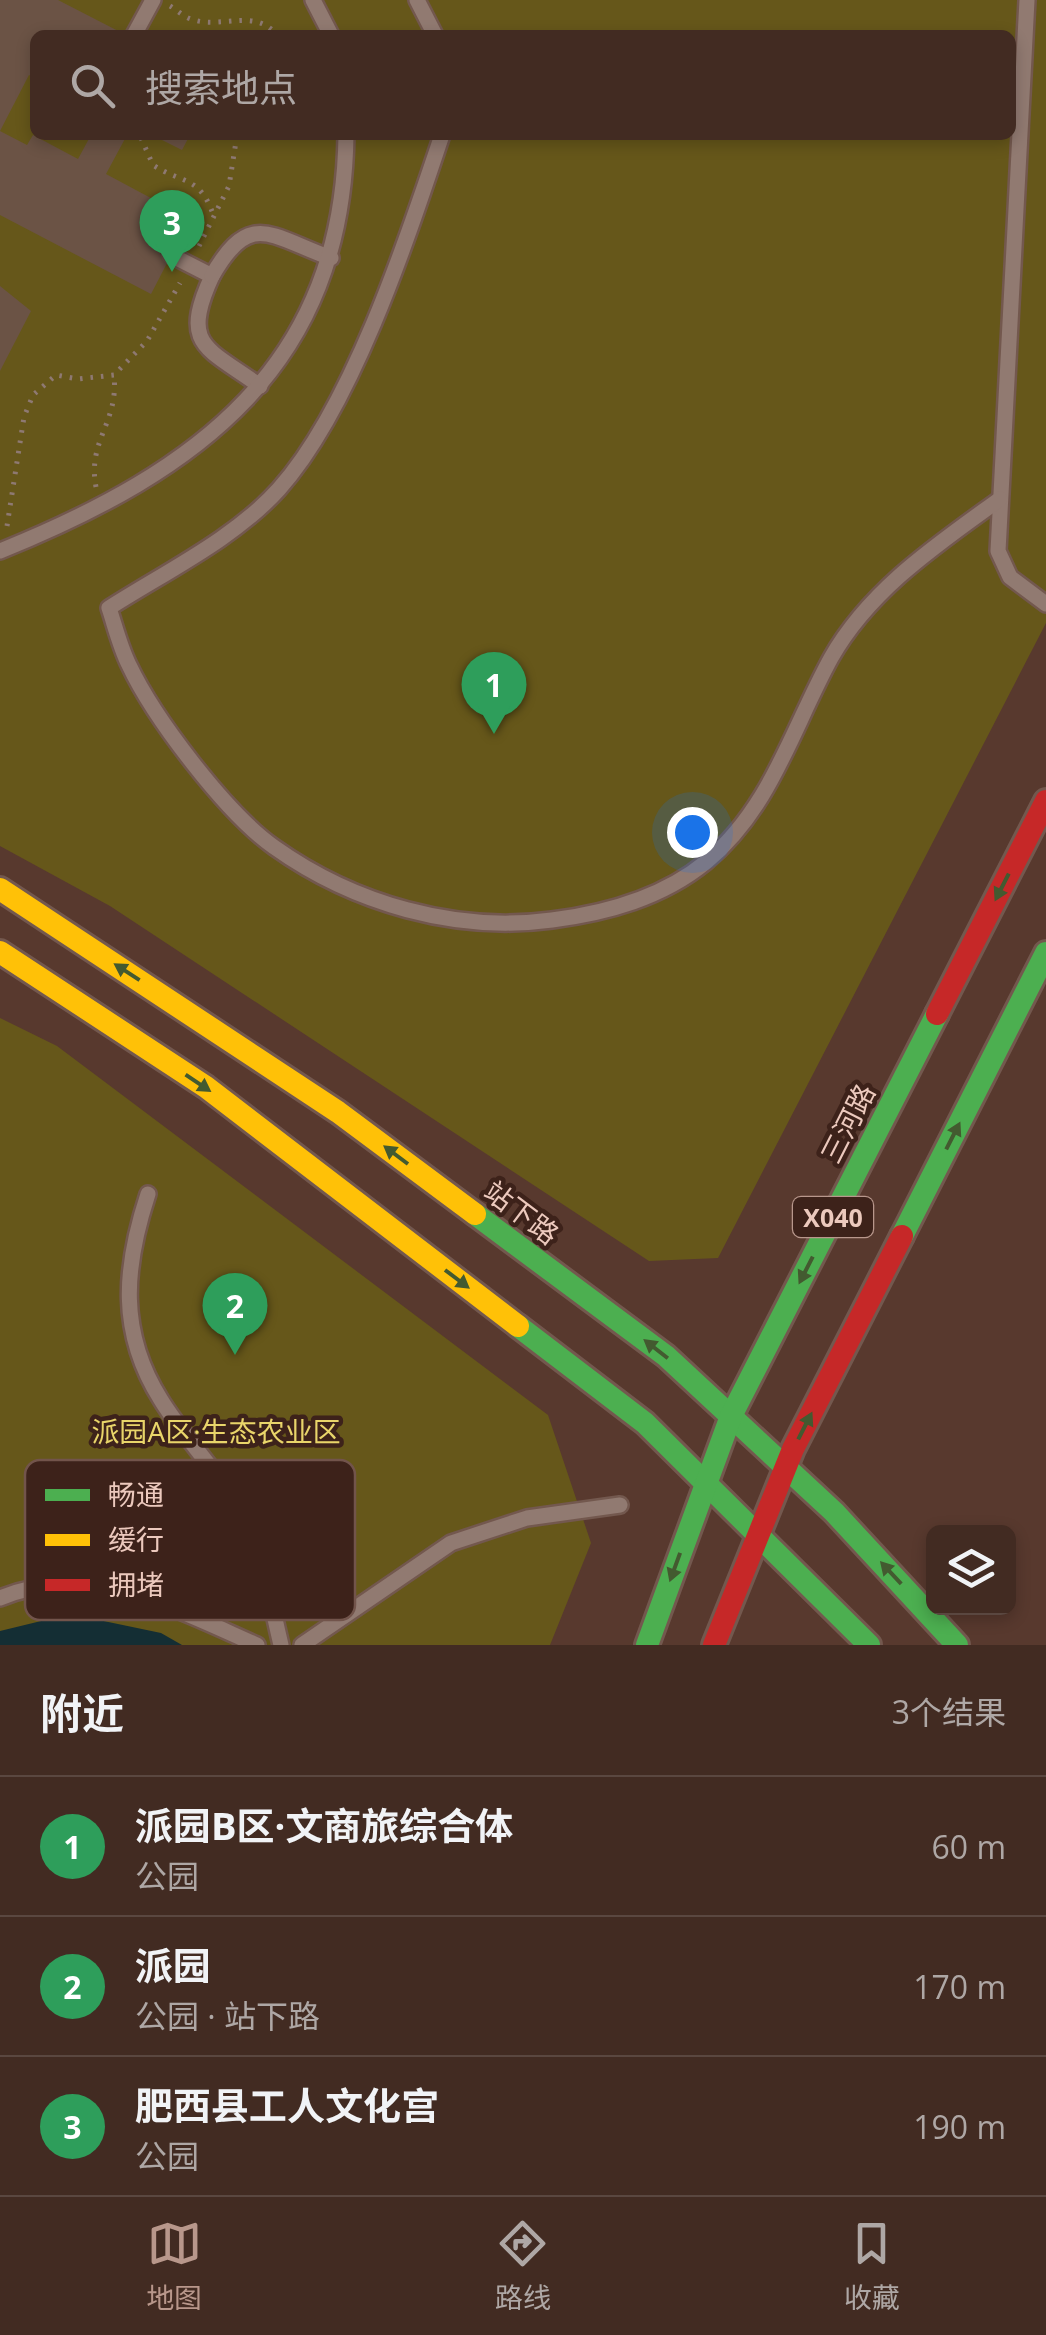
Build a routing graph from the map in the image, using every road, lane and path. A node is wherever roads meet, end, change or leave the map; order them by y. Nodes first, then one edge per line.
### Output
1 (153, 0) edge
2 (161, 0) edge
3 (313, 0) edge
4 (417, 0) edge
5 (1027, 0) edge
6 (137, 30) edge
7 (273, 30) edge
8 (328, 30) edge
9 (433, 30) edge
10 (142, 140) edge
11 (236, 140) edge
12 (345, 140) edge
13 (440, 140) edge
14 (214, 218) junction
15 (171, 255) dead end
16 (330, 258) junction
17 (190, 265) junction
18 (212, 276) junction
19 (114, 376) junction
20 (260, 386) junction
21 (1000, 499) junction
22 (99, 505) junction
23 (2, 550) edge
24 (1046, 604) edge
25 (1046, 801) edge
26 (0, 888) edge
27 (0, 952) edge
28 (1046, 953) edge
29 (148, 1194) dead end
30 (731, 1416) junction
31 (203, 1460) edge
32 (786, 1467) junction
33 (706, 1484) junction
34 (620, 1505) dead end
35 (758, 1535) junction
36 (25, 1592) edge
37 (0, 1598) edge
38 (355, 1608) edge
39 (200, 1620) edge
40 (275, 1620) edge
41 (338, 1620) edge
42 (256, 1645) edge
43 (280, 1645) edge
44 (302, 1645) edge
45 (646, 1645) edge
46 (714, 1645) edge
47 (868, 1645) edge
48 (957, 1645) edge

1 - 6 lane
2 - 7 path
3 - 8 lane
4 - 9 lane
5 - 21 lane
10 - 14 path
11 - 14 path
12 - 16 lane
13 - 21 lane
14 - 17 path
15 - 17 lane
16 - 18 lane
16 - 20 lane
17 - 18 lane
17 - 19 path
18 - 20 lane
19 - 22 path
19 - 23 path
20 - 22 lane
21 - 24 lane
22 - 23 lane
25 -> 30 main road, 三河路 / X040
30 -> 26 main road, 站下路
27 -> 33 main road
32 -> 28 main road, X040
29 - 31 lane
30 - 32 main road, 站下路
30 - 33 main road, 三河路 / X040
32 - 35 main road, X040
48 -> 32 main road, 站下路
33 - 35 main road
33 -> 45 main road, 三河路 / X040
34 - 38 lane
35 - 46 main road, X040
35 - 47 main road
36 - 37 lane
39 - 42 lane
40 - 43 lane
41 - 44 lane

